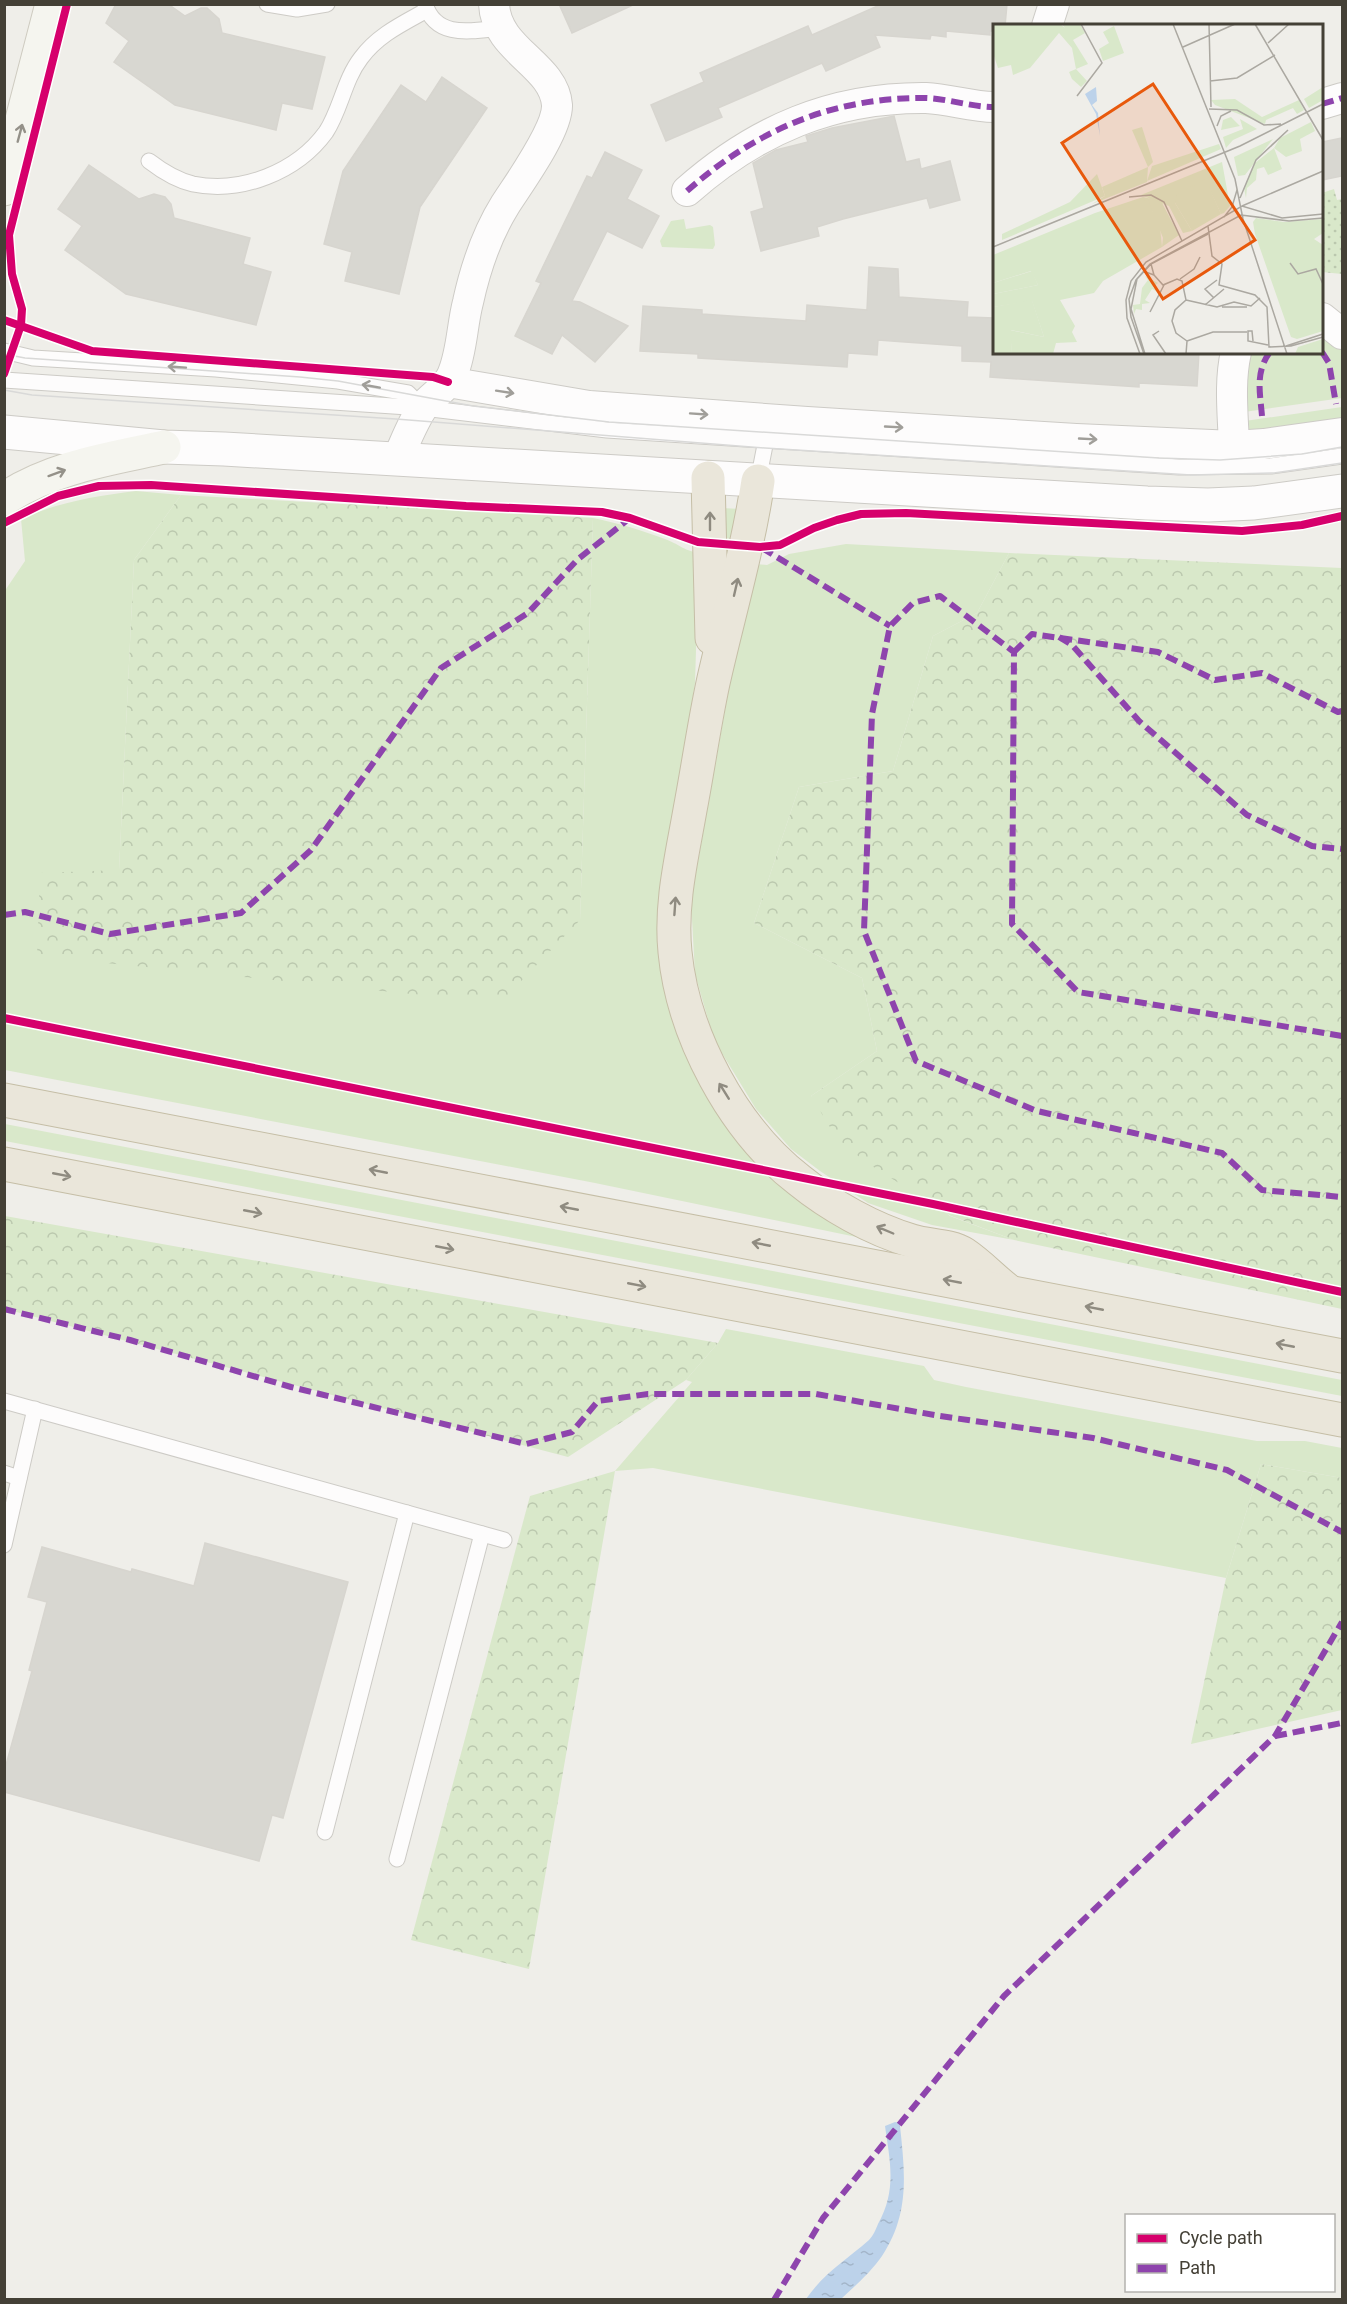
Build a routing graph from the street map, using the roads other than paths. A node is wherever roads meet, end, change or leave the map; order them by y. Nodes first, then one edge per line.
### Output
1 (52, 4) edge
2 (267, 4) edge
3 (327, 4) edge
4 (1054, 4) edge
5 (426, 8) edge
6 (497, 16) edge
7 (1048, 24) edge
8 (1342, 98) edge
9 (1323, 104) edge
10 (993, 107) edge
11 (149, 161) dead end
12 (4, 189) edge
13 (687, 191) dead end
14 (1323, 319) edge
15 (1342, 334) edge
16 (4, 351) edge
17 (1236, 354) edge
18 (4, 380) edge
19 (448, 382) junction
20 (423, 408) junction
21 (4, 432) edge
22 (1342, 433) edge
23 (766, 440) junction
24 (1234, 446) junction
25 (164, 447) junction
26 (1342, 456) edge
27 (397, 460) junction
28 (708, 478) junction
29 (758, 481) junction
30 (1342, 490) edge
31 (4, 499) edge
32 (713, 685) junction
33 (4, 1100) edge
34 (4, 1164) edge
35 (1010, 1292) junction
36 (1342, 1356) edge
37 (4, 1401) edge
38 (35, 1409) junction
39 (1342, 1420) edge
40 (12, 1475) edge
41 (407, 1513) junction
42 (482, 1534) junction
43 (504, 1540) dead end
44 (4, 1545) edge
45 (325, 1832) dead end
46 (397, 1858) dead end

12 -> 1 main road
2 - 3 lane
4 - 7 street
5 - 6 lane
5 - 11 lane
6 - 19 street
8 - 9 street
10 - 13 street
14 - 15 street
20 -> 16 lane
17 - 24 street
18 - 20 lane
19 - 20 street
19 -> 24 street
20 - 23 lane
20 - 27 street
21 - 25 street
22 - 24 street
23 - 26 lane
23 - 29 lane
25 - 27 street
31 -> 25 main road
27 - 28 street
28 - 29 street
32 -> 28 highway
29 - 30 street
32 -> 29 highway
35 -> 32 highway
35 -> 33 highway
34 -> 39 highway
36 -> 35 highway
37 - 38 lane
38 - 40 lane
38 - 41 lane
40 - 44 lane
41 - 42 lane
41 - 45 lane
42 - 43 lane
42 - 46 lane

